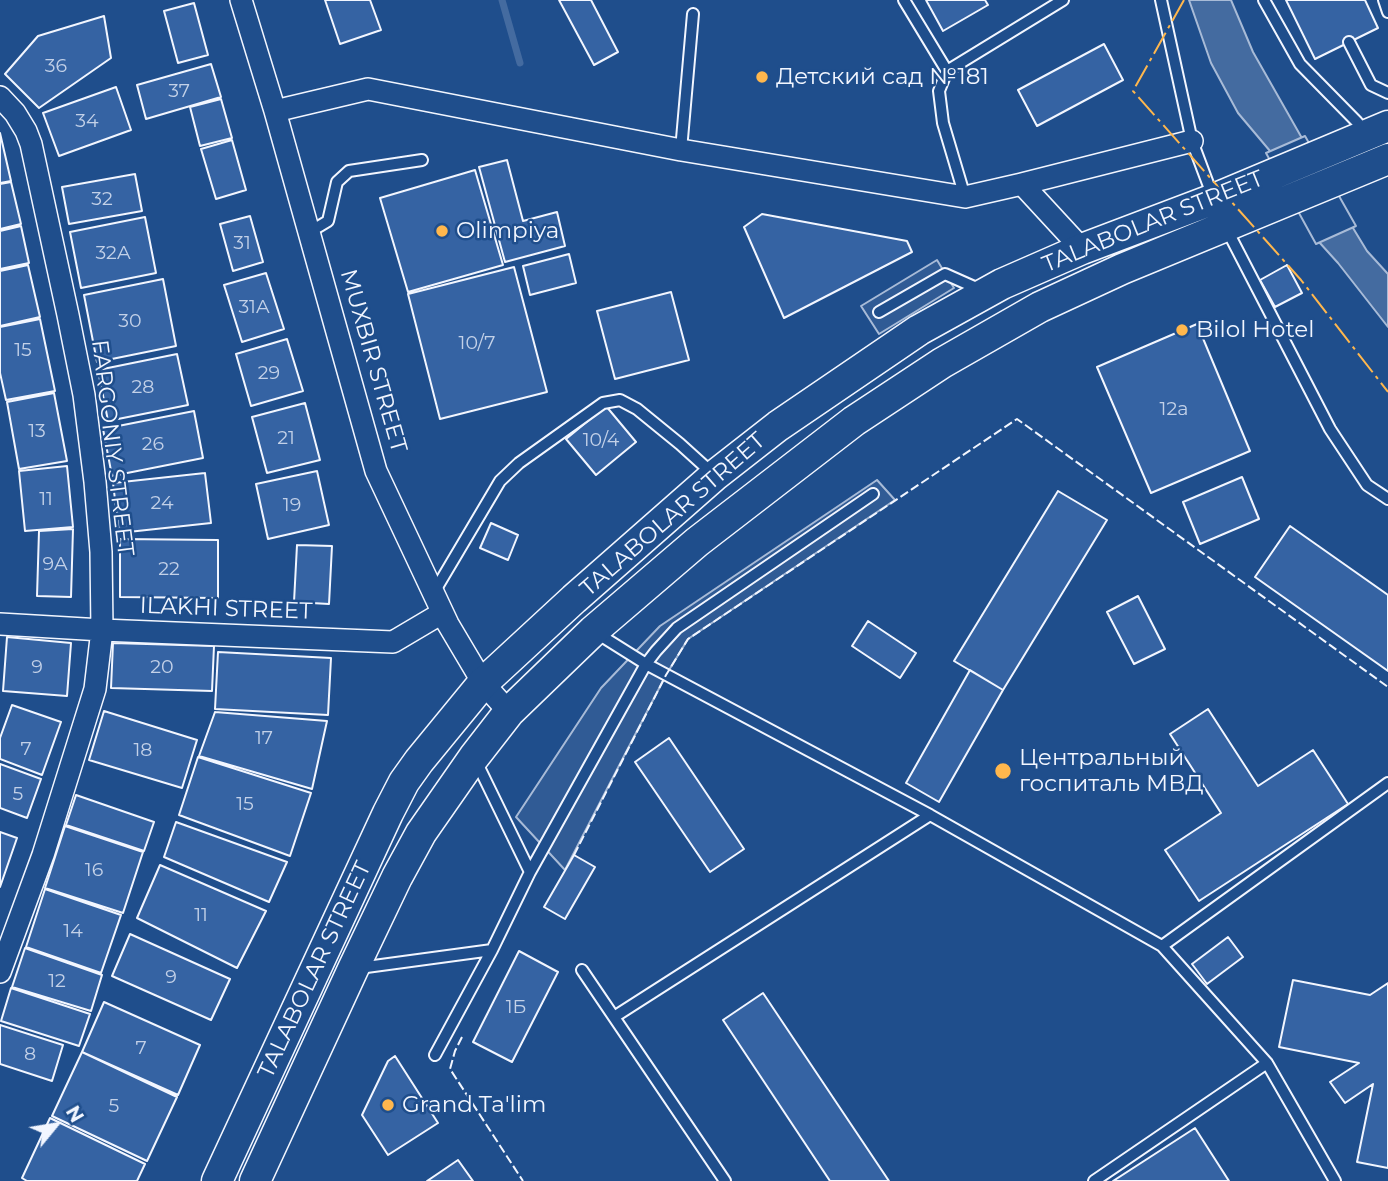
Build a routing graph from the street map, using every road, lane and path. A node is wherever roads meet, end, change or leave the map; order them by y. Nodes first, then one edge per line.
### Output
1 (241, 0) edge
2 (905, 0) edge
3 (1061, 0) edge
4 (1161, 0) edge
5 (1264, 0) edge
6 (1384, 0) edge
7 (1388, 12) edge
8 (693, 14) dead end
9 (1349, 42) dead end
10 (947, 71) junction
11 (1388, 93) edge
12 (0, 97) edge
13 (275, 111) junction
14 (1377, 130) edge
15 (1192, 141) junction
16 (681, 150) junction
17 (1388, 159) edge
18 (422, 160) dead end
19 (1022, 184) junction
20 (965, 197) junction
21 (1214, 199) junction
22 (1225, 226) junction
23 (309, 229) junction
24 (1082, 248) junction
25 (988, 293) junction
26 (879, 312) dead end
27 (714, 476) junction
28 (873, 494) dead end
29 (1388, 499) edge
30 (438, 604) junction
31 (0, 624) edge
32 (102, 630) junction
33 (593, 631) junction
34 (646, 664) junction
35 (483, 683) junction
36 (509, 712) junction
37 (474, 757) junction
38 (1388, 782) edge
39 (930, 815) junction
40 (530, 872) junction
41 (1162, 946) junction
42 (492, 950) junction
43 (353, 969) junction
44 (582, 970) dead end
45 (0, 972) edge
46 (614, 1017) junction
47 (435, 1055) dead end
48 (1267, 1063) junction
49 (219, 1175) edge
50 (253, 1181) edge
51 (725, 1181) edge
52 (1094, 1181) edge
53 (1336, 1181) edge

1 - 13 street, MUXBIR STREET
2 - 10 lane
3 - 10 lane
4 - 15 lane
5 - 14 lane
6 - 7 lane
8 - 16 lane
9 - 11 lane
10 - 20 lane
12 - 32 street, FARGONIY STREET
13 - 16 street
13 - 23 street, MUXBIR STREET
14 - 21 main road, TALABOLAR STREET
15 - 19 street
15 - 21 lane
16 - 20 street
17 - 22 main road, TALABOLAR STREET
18 - 23 lane
19 - 20 street
19 - 24 street
21 - 22 main road
21 - 24 main road, TALABOLAR STREET
22 - 29 lane
22 - 33 main road, TALABOLAR STREET
23 - 30 street, MUXBIR STREET
24 - 25 main road, TALABOLAR STREET
25 - 26 lane
25 - 27 main road, TALABOLAR STREET
27 - 30 lane
27 - 35 main road, TALABOLAR STREET
28 - 34 lane
30 - 32 street, ILAKHI STREET
30 - 35 street, MUXBIR STREET
31 - 32 street, ILAKHI STREET
32 - 45 street, FARGONIY STREET
33 - 34 lane
33 - 36 main road, TALABOLAR STREET
34 - 39 lane
34 - 40 lane
35 - 36 street, MUXBIR STREET
35 - 49 main road, TALABOLAR STREET
36 - 37 main road, TALABOLAR STREET
37 - 40 lane
37 - 43 main road, TALABOLAR STREET
38 - 41 lane
39 - 41 lane
39 - 46 lane
40 - 42 lane
41 - 48 lane
42 - 43 lane
42 - 47 lane
43 - 50 main road, TALABOLAR STREET
44 - 46 lane
46 - 51 lane
48 - 52 lane
48 - 53 lane
49 - 50 main road

